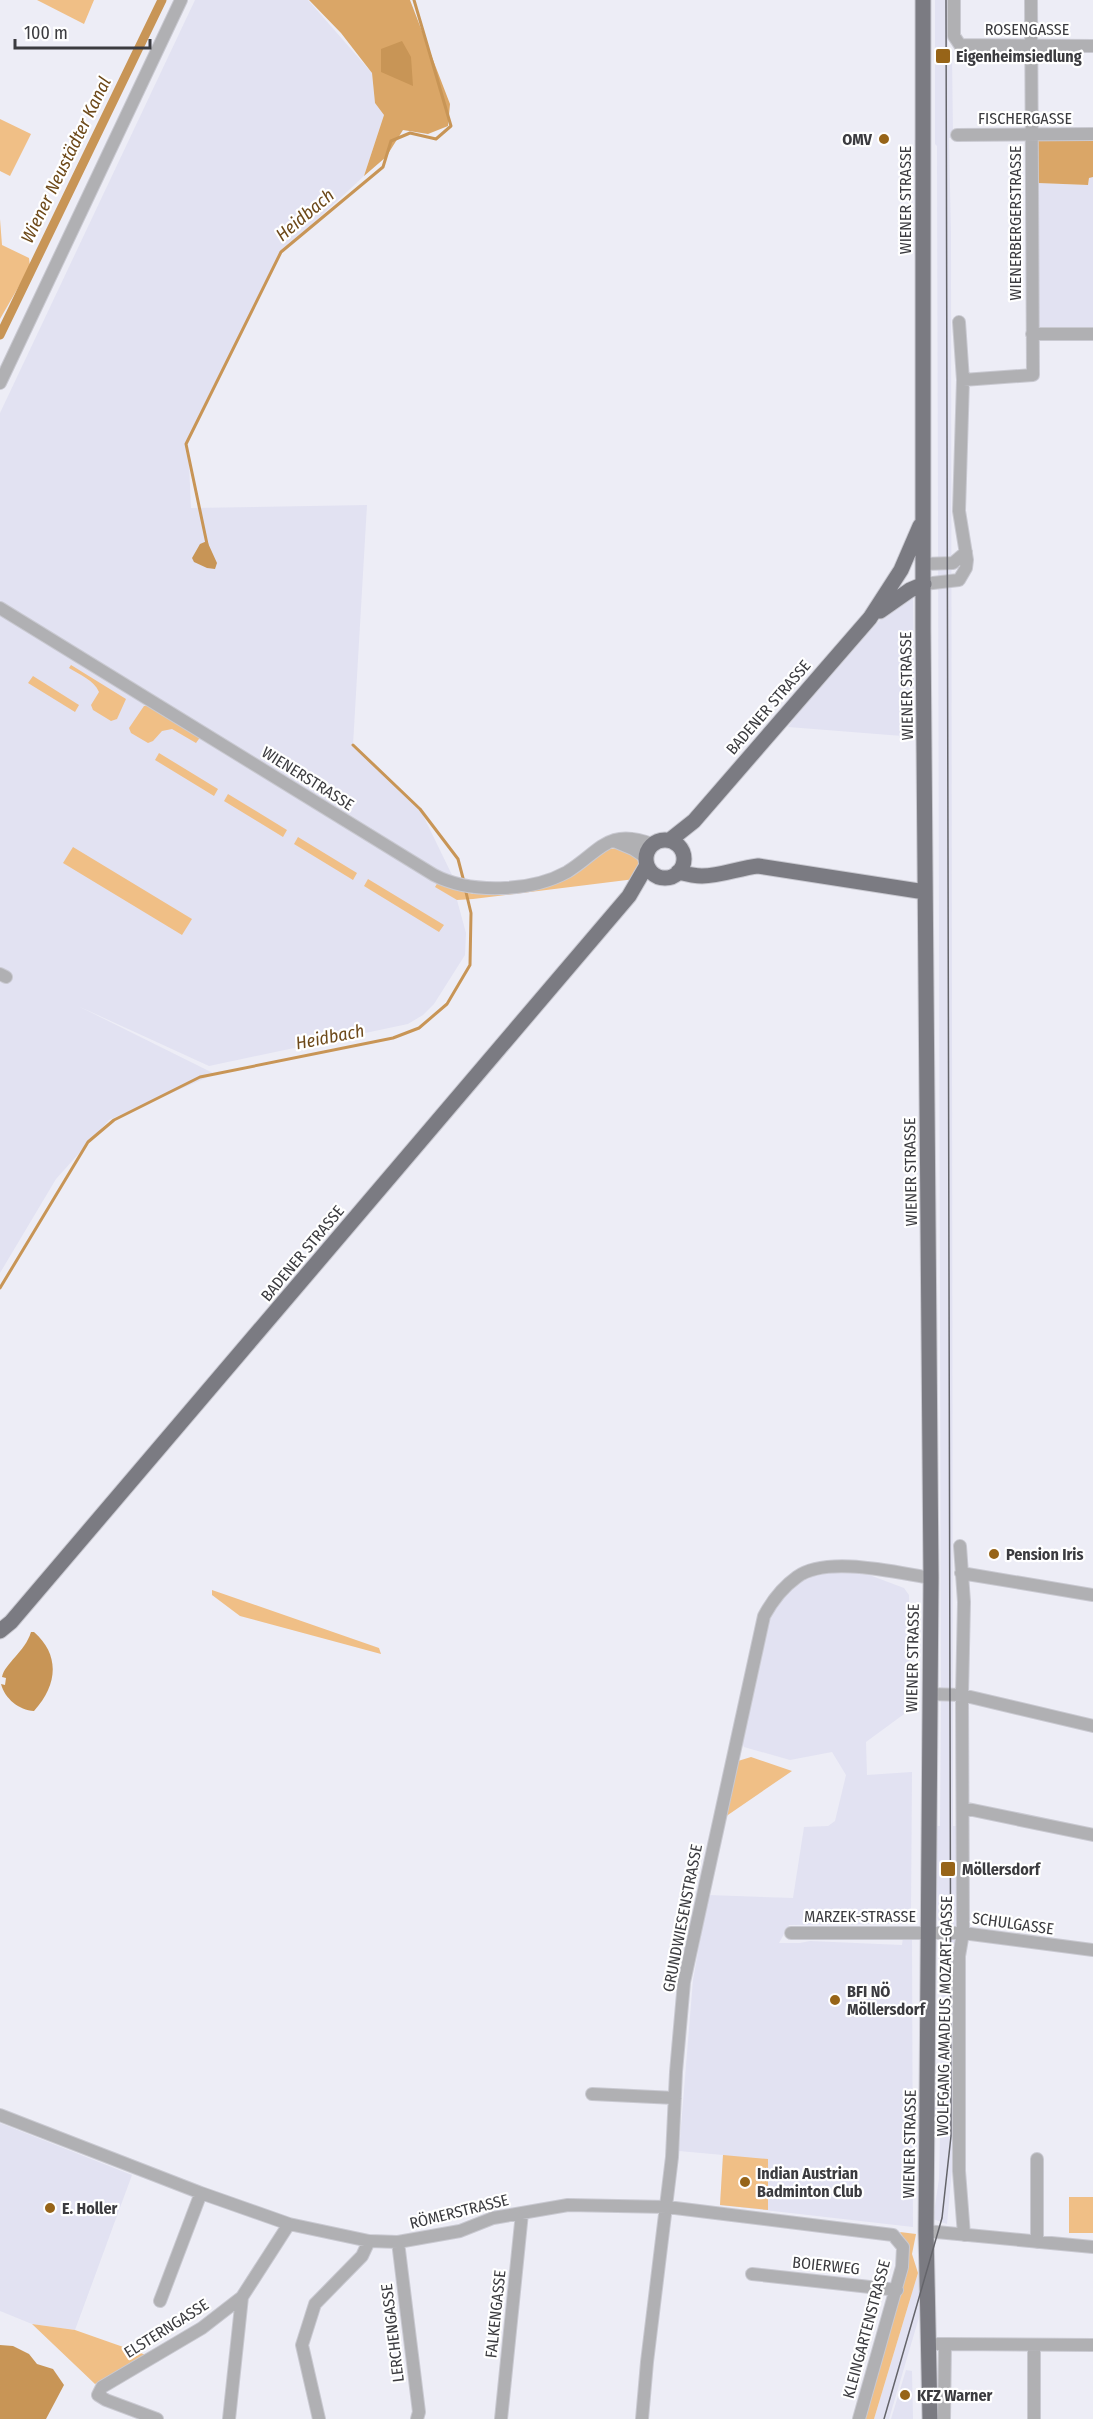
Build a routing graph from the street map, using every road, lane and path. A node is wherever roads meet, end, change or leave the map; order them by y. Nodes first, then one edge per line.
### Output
1 (181, 0) edge
2 (923, 0) edge
3 (954, 0) edge
4 (1031, 0) edge
5 (1030, 46) junction
6 (1093, 46) edge
7 (1031, 134) junction
8 (1093, 134) edge
9 (957, 135) dead end
10 (959, 322) dead end
11 (1032, 334) junction
12 (1093, 334) edge
13 (963, 380) junction
14 (0, 383) edge
15 (923, 518) junction
16 (966, 552) junction
17 (924, 564) junction
18 (924, 584) junction
19 (0, 608) edge
20 (870, 618) junction
21 (694, 821) junction
22 (670, 840) junction
23 (648, 855) junction
24 (681, 860) junction
25 (658, 877) junction
26 (925, 892) junction
27 (629, 896) junction
28 (960, 1546) dead end
29 (961, 1573) junction
30 (932, 1578) junction
31 (1093, 1595) edge
32 (0, 1631) edge
33 (929, 1694) junction
34 (962, 1695) junction
35 (1093, 1726) edge
36 (963, 1808) junction
37 (1093, 1835) edge
38 (929, 1932) junction
39 (791, 1933) dead end
40 (963, 1933) junction
41 (1093, 1950) edge
42 (592, 2094) dead end
43 (675, 2098) junction
44 (0, 2115) edge
45 (1037, 2160) dead end
46 (201, 2193) junction
47 (667, 2207) junction
48 (522, 2213) junction
49 (289, 2224) junction
50 (926, 2232) junction
51 (964, 2235) junction
52 (369, 2241) junction
53 (398, 2242) junction
54 (1037, 2242) junction
55 (903, 2247) joint
56 (1093, 2247) edge
57 (752, 2274) dead end
58 (897, 2290) junction
59 (242, 2297) junction
60 (160, 2301) dead end
61 (937, 2344) junction
62 (1034, 2345) junction
63 (1093, 2345) edge
64 (156, 2419) edge
65 (229, 2419) edge
66 (320, 2419) edge
67 (417, 2419) edge
68 (501, 2419) edge
69 (507, 2419) edge
70 (642, 2419) edge
71 (859, 2419) edge
72 (930, 2419) edge
73 (944, 2419) edge
74 (1034, 2419) edge

1 - 14 street
2 - 15 main road, WIENER STRASSE
3 - 5 street, ROSENGASSE
4 - 5 street, WIENERBERGERSTRASSE
5 - 6 street, ROSENGASSE
5 - 7 street, WIENERBERGERSTRASSE
7 - 8 street, FISCHERGASSE
7 - 9 street, FISCHERGASSE
7 - 11 street, WIENERBERGERSTRASSE
10 - 13 street
11 - 12 street
11 - 13 street, WIENERBERGERSTRASSE
13 - 16 street
15 - 17 main road, WIENER STRASSE
15 - 20 main road
16 - 17 street
16 - 18 street
17 - 18 main road, WIENER STRASSE
18 - 20 main road
18 - 26 main road, WIENER STRASSE
19 - 23 street, WIENERSTRASSE
20 - 21 main road, BADENER STRASSE
21 - 22 main road, BADENER STRASSE
21 - 24 main road, BADENER STRASSE
22 - 23 main road
22 - 24 main road
23 - 25 main road
23 - 27 main road, BADENER STRASSE
24 - 25 main road
24 - 26 main road
25 - 27 main road, BADENER STRASSE
26 - 30 main road, WIENER STRASSE
27 - 32 main road, BADENER STRASSE
28 - 29 street, WOLFGANG AMADEUS MOZART-GASSE
29 - 31 street
29 - 34 street, WOLFGANG AMADEUS MOZART-GASSE
30 - 33 main road, WIENER STRASSE
30 - 43 street, GRUNDWIESENSTRASSE
33 - 34 street
33 - 38 main road, WIENER STRASSE
34 - 35 street
34 - 36 street, WOLFGANG AMADEUS MOZART-GASSE
36 - 37 street
36 - 40 street, WOLFGANG AMADEUS MOZART-GASSE
38 - 39 street, MARZEK-STRASSE
38 - 40 street, SCHULGASSE
38 - 50 main road, WIENER STRASSE
40 - 41 street, SCHULGASSE
40 - 51 street, WOLFGANG AMADEUS MOZART-GASSE
42 - 43 street
43 - 47 street, GRUNDWIESENSTRASSE
44 - 46 street, RÖMERSTRASSE
45 - 54 street
46 - 49 street, RÖMERSTRASSE
46 - 60 street
47 - 48 street, RÖMERSTRASSE
47 - 55 street, RÖMERSTRASSE
47 - 70 street, GRUNDWIESENSTRASSE
48 - 53 street, RÖMERSTRASSE
48 - 68 street, FALKENGASSE
49 - 52 street, RÖMERSTRASSE
49 - 59 street, ELSTERNGASSE
50 - 51 street
50 - 61 main road, WIENER STRASSE
51 - 54 street
52 - 53 street, RÖMERSTRASSE
52 - 66 street
53 - 67 street, LERCHENGASSE
54 - 56 street
55 - 58 street, KLEINGARTENSTRASSE
57 - 58 street, BOIERWEG
58 - 71 street, KLEINGARTENSTRASSE
59 - 64 street, ELSTERNGASSE
59 - 65 street
61 - 62 street
61 - 72 main road, WIENER STRASSE
61 - 73 street, WIENER STRASSE
62 - 63 street
62 - 74 street
68 - 69 street

